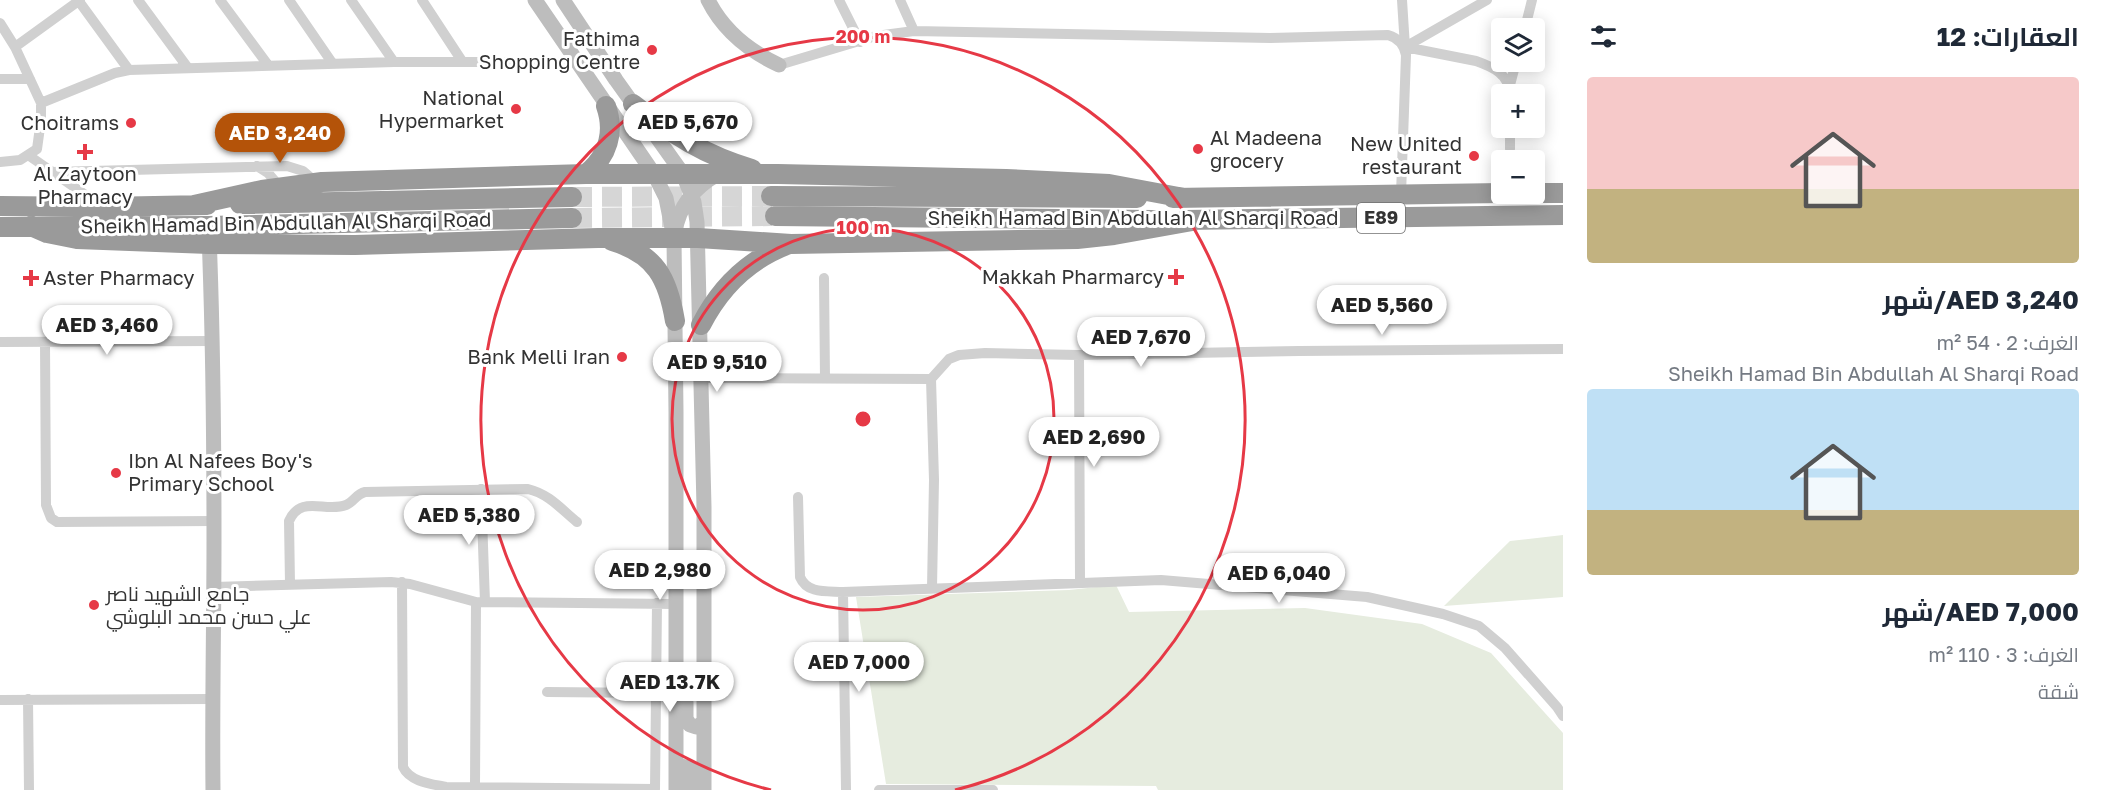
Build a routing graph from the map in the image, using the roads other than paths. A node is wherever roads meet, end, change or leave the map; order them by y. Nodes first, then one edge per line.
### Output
1 (79, 0) edge
2 (138, 0) edge
3 (220, 0) edge
4 (289, 0) edge
5 (351, 0) edge
6 (422, 0) edge
7 (535, 0) edge
8 (563, 0) edge
9 (708, 0) edge
10 (839, 0) edge
11 (900, 0) edge
12 (1402, 0) edge
13 (1487, 0) edge
14 (1532, 0) edge
15 (1528, 18) edge
16 (0, 23) edge
17 (914, 31) junction
18 (860, 42) junction
19 (15, 47) junction
20 (1405, 47) junction
21 (462, 61) junction
22 (394, 62) junction
23 (576, 62) junction
24 (333, 64) junction
25 (268, 65) junction
26 (779, 65) joint
27 (188, 68) junction
28 (129, 70) junction
29 (0, 79) edge
30 (30, 79) junction
31 (1506, 84) edge
32 (41, 103) junction
33 (633, 104) junction
34 (606, 106) junction
35 (1510, 138) edge
36 (1510, 149) dead end
37 (28, 155) junction
38 (0, 162) edge
39 (257, 166) junction
40 (52, 172) junction
41 (586, 174) junction
42 (654, 174) junction
43 (683, 174) junction
44 (718, 174) junction
45 (778, 174) junction
46 (317, 183) junction
47 (280, 187) junction
48 (1491, 193) edge
49 (1545, 193) edge
50 (1563, 193) edge
51 (691, 195) junction
52 (1401, 195) junction
53 (771, 196) tunnel mouth
54 (572, 197) tunnel mouth
55 (1184, 198) junction
56 (194, 205) junction
57 (0, 206) edge
58 (102, 207) junction
59 (669, 214) junction
60 (1563, 215) edge
61 (776, 216) tunnel mouth
62 (572, 218) tunnel mouth
63 (1198, 220) junction
64 (0, 227) edge
65 (209, 235) junction
66 (598, 238) junction
67 (640, 238) junction
68 (674, 238) junction
69 (698, 238) junction
70 (790, 244) junction
71 (825, 278) dead end
72 (675, 321) junction
73 (701, 325) junction
74 (213, 340) junction
75 (0, 342) edge
76 (45, 342) junction
77 (1563, 349) edge
78 (1079, 355) junction
79 (702, 378) junction
80 (825, 379) junction
81 (931, 379) junction
82 (481, 489) junction
83 (798, 497) dead end
84 (214, 521) junction
85 (577, 522) dead end
86 (402, 582) junction
87 (1080, 582) junction
88 (290, 584) junction
89 (214, 587) junction
90 (932, 588) junction
91 (843, 591) junction
92 (481, 602) junction
93 (657, 603) junction
94 (676, 603) junction
95 (676, 643) junction
96 (547, 692) dead end
97 (656, 693) junction
98 (28, 699) junction
99 (212, 699) junction
100 (0, 700) edge
101 (1563, 716) edge
102 (704, 722) junction
103 (655, 765) junction
104 (676, 765) junction
105 (475, 787) junction
106 (29, 790) edge
107 (213, 790) edge
108 (676, 790) edge
109 (691, 790) edge
110 (704, 790) edge
111 (846, 790) edge
112 (879, 790) edge
113 (993, 790) edge

1 - 19 street
1 - 28 street
2 - 27 street
3 - 25 street
4 - 24 street
5 - 22 street
6 - 21 street
7 - 23 main road
8 - 33 main road
9 - 26 main road
10 - 18 street
11 - 17 street
12 - 20 street
13 - 20 street
14 - 15 street
16 - 19 street
17 - 18 street
17 - 20 street
18 - 26 street
19 - 30 street
20 - 31 street
20 - 52 street
21 - 22 street
21 - 23 street
22 - 24 street
23 - 34 main road
24 - 25 street
25 - 27 street
27 - 28 street
28 - 32 street
29 - 30 street
30 - 32 street
32 - 37 street
33 - 43 main road
33 - 45 highway
34 - 41 highway
34 - 42 main road
35 - 36 street
37 - 38 street
37 - 40 street
39 - 40 street
39 - 46 street
39 - 47 street
40 - 58 street
41 - 42 highway
41 - 46 highway
42 - 43 highway
42 - 59 main road
43 - 44 highway
43 - 51 main road
43 - 59 main road
44 - 45 highway
44 - 51 main road
45 - 55 highway
46 - 47 highway
47 - 56 highway
48 - 52 highway, Sheikh Hamad Bin Abdullah Al Sharqi Road
49 - 50 highway
51 - 68 main road
51 - 69 main road
52 - 55 highway, Sheikh Hamad Bin Abdullah Al Sharqi Road
53 - 55 highway, Sheikh Hamad Bin Abdullah Al Sharqi Road
54 - 56 highway, Sheikh Hamad Bin Abdullah Al Sharqi Road
56 - 58 highway, Sheikh Hamad Bin Abdullah Al Sharqi Road
57 - 58 highway, Sheikh Hamad Bin Abdullah Al Sharqi Road
59 - 67 main road
59 - 68 main road
60 - 63 highway, Sheikh Hamad Bin Abdullah Al Sharqi Road / E89
61 - 63 highway, Sheikh Hamad Bin Abdullah Al Sharqi Road
62 - 65 highway, Sheikh Hamad Bin Abdullah Al Sharqi Road
63 - 70 highway
64 - 65 highway, Sheikh Hamad Bin Abdullah Al Sharqi Road
65 - 66 highway
65 - 74 main road
66 - 67 highway
66 - 72 highway
67 - 68 highway
68 - 69 highway
68 - 72 main road
69 - 70 highway
69 - 73 main road
70 - 73 highway
71 - 80 street
72 - 94 main road
73 - 79 main road
74 - 76 street
74 - 84 main road
75 - 76 street
76 - 84 street
77 - 78 street
78 - 81 street
78 - 87 street
79 - 80 street
79 - 102 main road
80 - 81 street
81 - 90 street
82 - 85 street
82 - 88 street
82 - 92 street
83 - 91 street
84 - 89 main road
86 - 88 street
86 - 92 street
86 - 105 street
87 - 90 street
87 - 101 street
88 - 89 street
89 - 99 main road
90 - 91 street
91 - 111 street
92 - 93 street
92 - 105 street
93 - 94 street
93 - 97 street
94 - 95 main road
95 - 102 main road
95 - 104 main road
96 - 97 street
97 - 103 street
98 - 99 street
98 - 100 street
98 - 106 street
99 - 107 main road
102 - 110 main road
103 - 104 street
103 - 105 street
104 - 108 main road
104 - 109 main road
112 - 113 street

